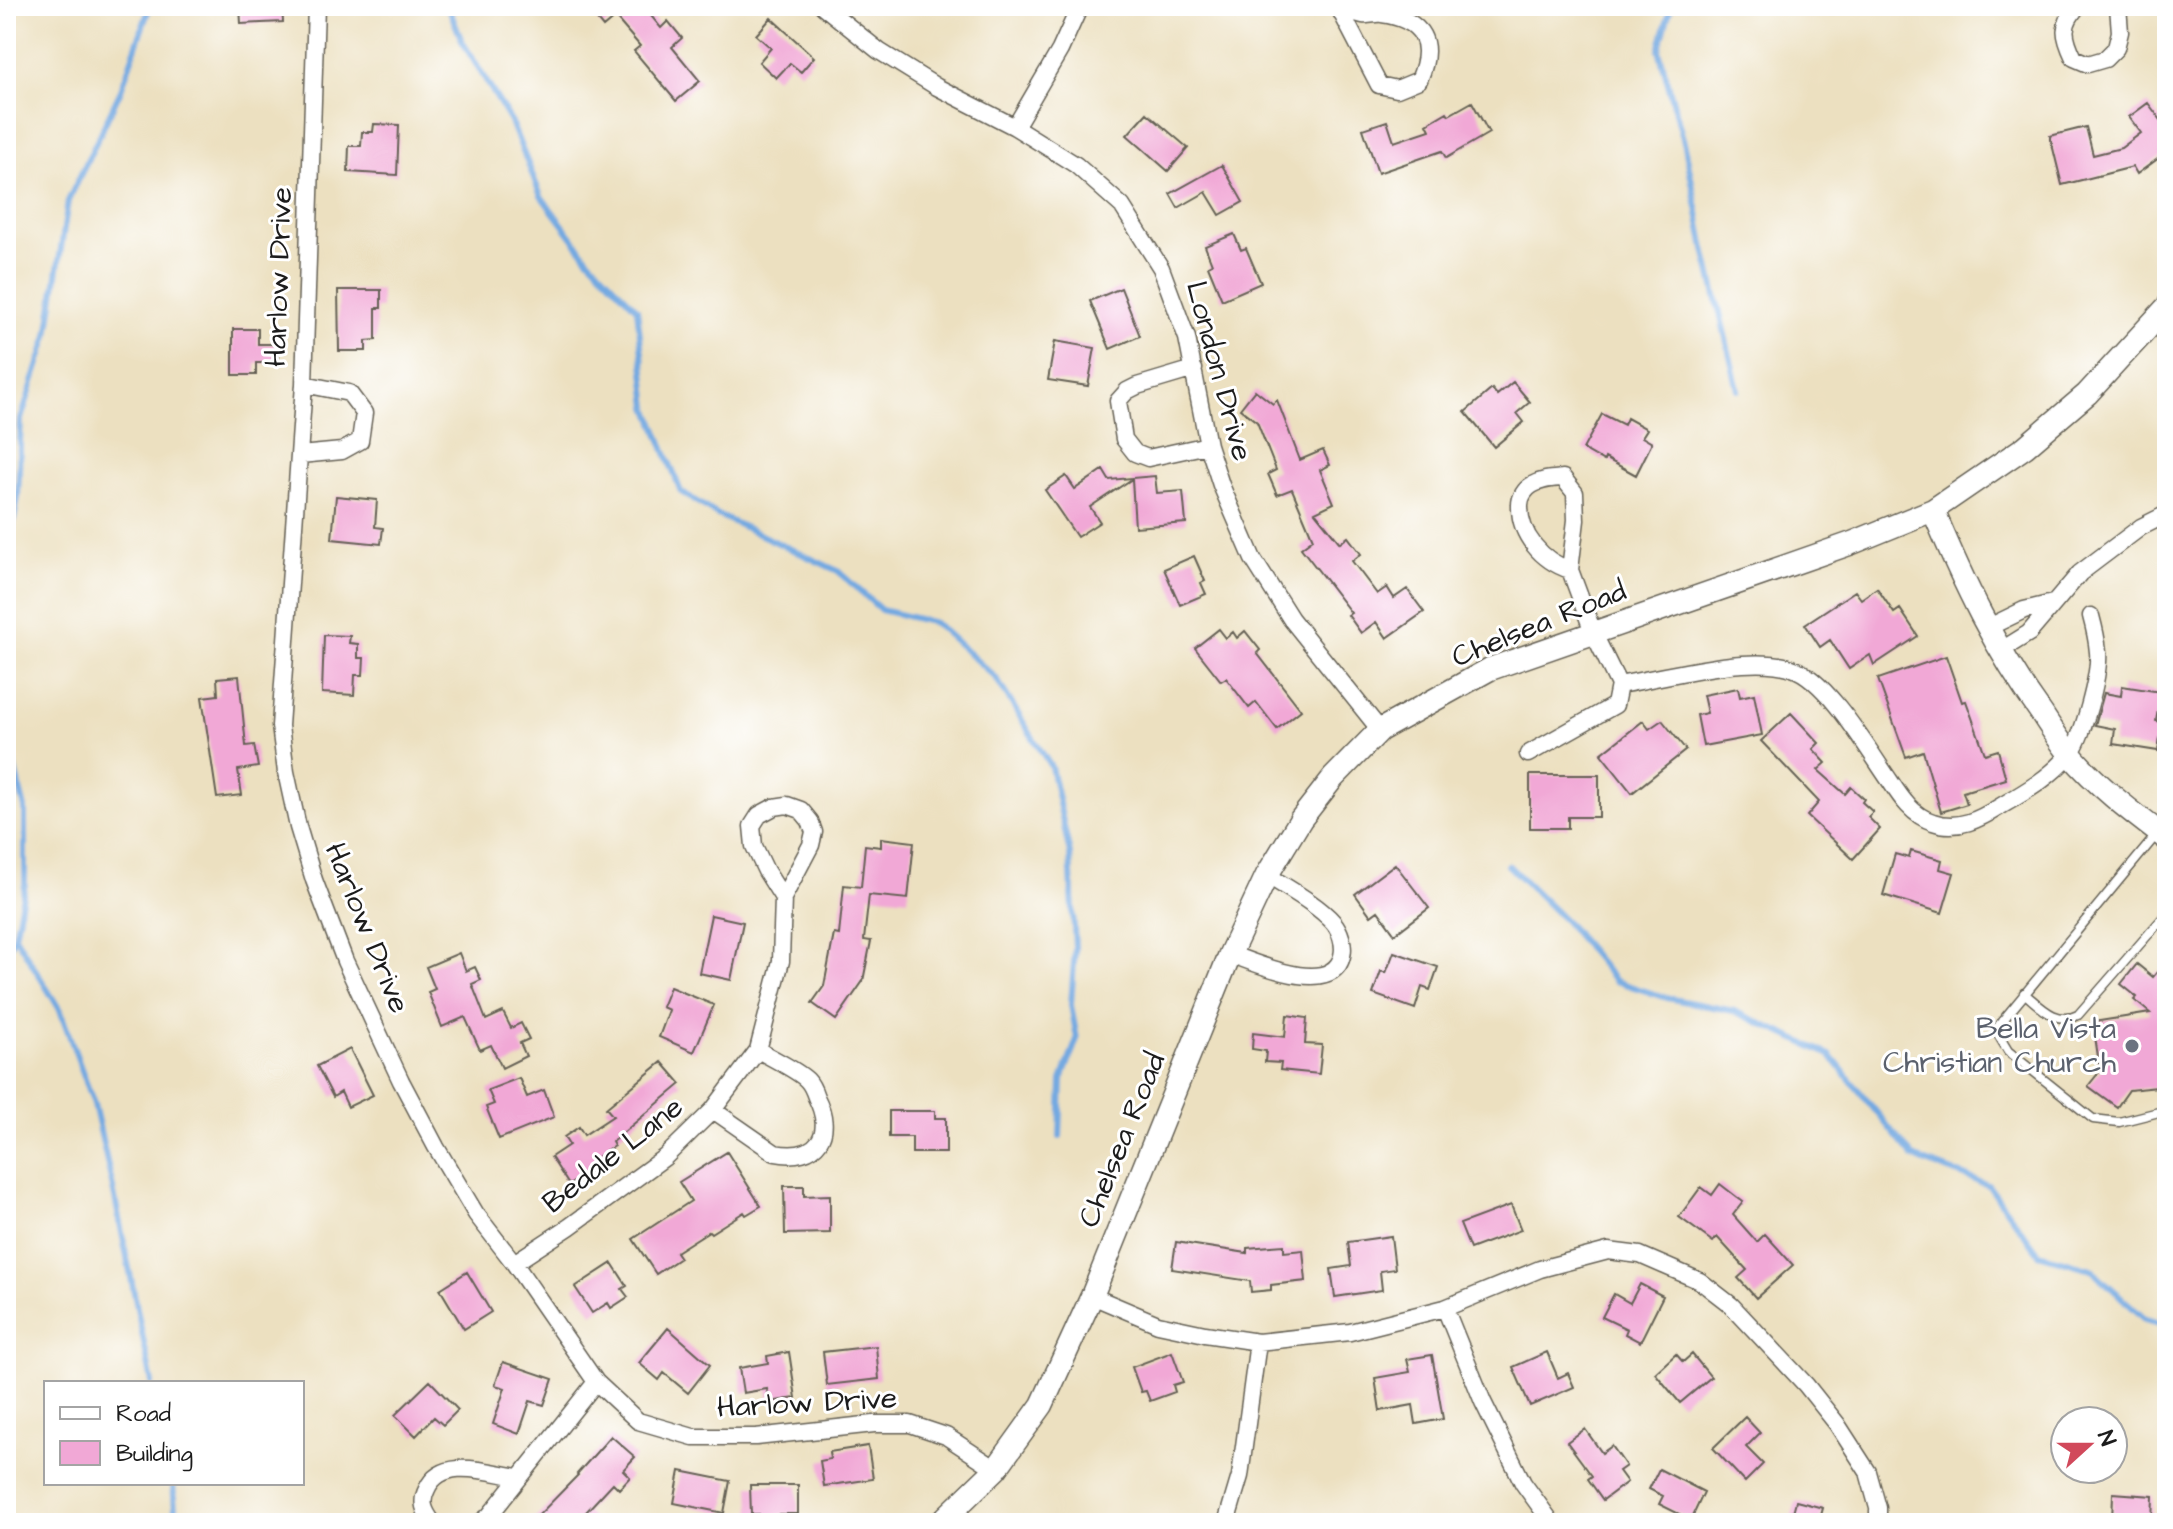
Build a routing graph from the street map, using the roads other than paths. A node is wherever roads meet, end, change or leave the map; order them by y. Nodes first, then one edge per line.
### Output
1 (316, 6) edge
2 (823, 6) edge
3 (1080, 6) edge
4 (1339, 6) edge
5 (2078, 6) edge
6 (2118, 6) edge
7 (1015, 127) junction
8 (2167, 307) edge
9 (1194, 369) junction
10 (304, 384) junction
11 (1208, 445) junction
12 (300, 455) junction
13 (1933, 510) junction
14 (2167, 514) edge
15 (1570, 570) junction
16 (2053, 603) junction
17 (2091, 616) dead end
18 (1987, 628) junction
19 (1593, 632) junction
20 (2000, 651) junction
21 (1619, 685) junction
22 (1380, 730) junction
23 (1528, 754) dead end
24 (2070, 754) junction
25 (2163, 836) edge
26 (1267, 875) junction
27 (783, 898) junction
28 (2167, 913) edge
29 (1230, 954) junction
30 (2024, 993) junction
31 (758, 1050) junction
32 (713, 1110) junction
33 (2167, 1110) edge
34 (514, 1263) junction
35 (1092, 1296) junction
36 (1445, 1308) junction
37 (1258, 1342) junction
38 (596, 1382) junction
39 (996, 1469) junction
40 (519, 1477) junction
41 (433, 1523) edge
42 (480, 1523) edge
43 (940, 1523) edge
44 (1226, 1523) edge
45 (1552, 1523) edge
46 (1878, 1523) edge

1 - 10 street, Harlow Drive
2 - 7 street, London Drive
3 - 7 street
4 - 4 street
5 - 6 street
7 - 9 street, London Drive
8 - 13 street, Chelsea Road
9 - 11 street, London Drive
9 - 11 street
10 - 12 street, Harlow Drive
10 - 12 street
11 - 22 street, London Drive
12 - 34 street, Harlow Drive
13 - 18 street
13 - 19 street, Chelsea Road
14 - 16 street
15 - 15 street
15 - 19 street
16 - 18 street
16 - 20 street
17 - 24 street
18 - 20 street
19 - 21 street
19 - 22 street, Chelsea Road
20 - 24 street
21 - 23 street
21 - 24 street
22 - 26 street, Chelsea Road
24 - 25 street
25 - 30 lane
26 - 29 street, Chelsea Road
26 - 29 street
27 - 27 street, Bedale Lane
27 - 31 street, Bedale Lane
28 - 30 lane
29 - 35 street, Chelsea Road
30 - 33 lane
31 - 32 street, Bedale Lane
31 - 32 street
32 - 34 street, Bedale Lane
34 - 38 street, Harlow Drive
35 - 37 street
35 - 39 street, Chelsea Road
36 - 37 street
36 - 45 street
36 - 46 street
37 - 44 street
38 - 39 street, Harlow Drive
38 - 40 street
39 - 43 street, Chelsea Road
40 - 41 street
40 - 42 street

